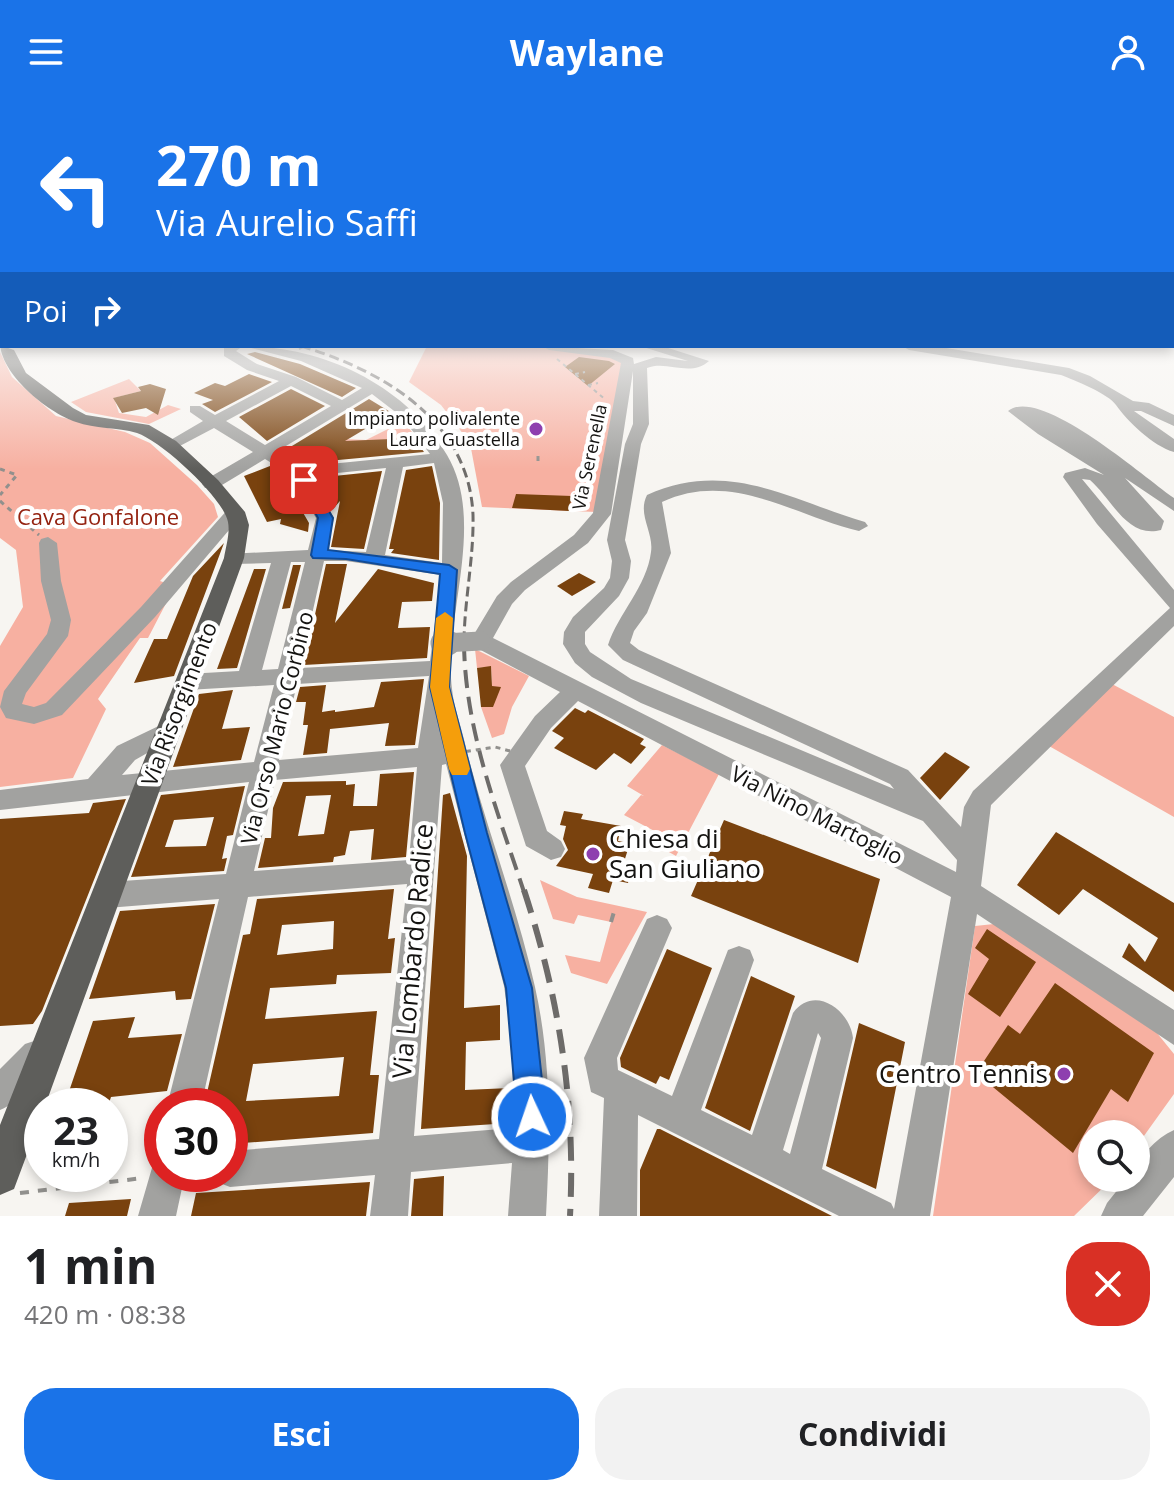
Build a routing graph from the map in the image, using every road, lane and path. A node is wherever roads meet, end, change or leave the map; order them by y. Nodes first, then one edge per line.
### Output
1 (14, 365) edge
2 (249, 365) edge
3 (318, 365) edge
4 (564, 365) edge
5 (627, 365) edge
6 (642, 365) edge
7 (1026, 365) edge
8 (585, 372) dead end
9 (575, 374) junction
10 (291, 380) junction
11 (598, 383) dead end
12 (588, 385) junction
13 (374, 387) junction
14 (1127, 404) junction
15 (342, 406) junction
16 (615, 408) dead end
17 (195, 409) dead end
18 (217, 420) junction
19 (1174, 421) edge
20 (170, 445) junction
21 (324, 446) dead end
22 (1174, 447) edge
23 (267, 451) junction
24 (538, 456) dead end
25 (440, 458) junction
26 (396, 462) junction
27 (296, 463) junction
28 (538, 464) dead end
29 (0, 469) edge
30 (211, 484) junction
31 (0, 486) edge
32 (5, 488) junction
33 (0, 495) edge
34 (0, 501) edge
35 (1174, 506) edge
36 (235, 512) junction
37 (859, 526) dead end
38 (48, 543) joint
39 (319, 555) junction
40 (283, 556) junction
41 (234, 558) junction
42 (374, 559) junction
43 (449, 570) junction
44 (1174, 603) edge
45 (1174, 614) edge
46 (481, 641) junction
47 (443, 643) junction
48 (290, 676) junction
49 (440, 678) junction
50 (248, 679) junction
51 (187, 682) junction
52 (575, 691) junction
53 (169, 730) junction
54 (514, 752) dead end
55 (444, 767) junction
56 (266, 770) junction
57 (150, 781) junction
58 (95, 788) junction
59 (0, 800) edge
60 (930, 813) junction
61 (551, 849) dead end
62 (970, 855) junction
63 (422, 871) junction
64 (238, 885) junction
65 (964, 890) junction
66 (107, 895) junction
67 (616, 905) dead end
68 (611, 922) dead end
69 (657, 928) dead end
70 (739, 960) dead end
71 (1174, 1029) edge
72 (188, 1088) edge
73 (621, 1090) junction
74 (5, 1111) edge
75 (681, 1119) junction
76 (532, 1144) junction
77 (1174, 1148) edge
78 (395, 1153) junction
79 (762, 1159) junction
80 (248, 1167) edge
81 (144, 1175) edge
82 (802, 1179) junction
83 (7, 1184) edge
84 (163, 1192) edge
85 (157, 1216) edge
86 (389, 1216) edge
87 (527, 1216) edge
88 (618, 1216) edge
89 (878, 1216) edge
90 (911, 1216) edge
91 (1120, 1216) edge

1 - 20 main road
2 - 10 street
3 - 13 street
4 - 9 path
5 - 46 street, Via Serenella
6 - 60 street
7 - 14 street
8 - 9 path
9 - 12 path
10 - 15 street
10 - 18 street
11 - 12 path
12 - 16 path
13 - 15 street
13 - 25 street
14 - 19 street
14 - 22 street
15 - 23 street
17 - 18 street, Via Orso Mario Corbino
18 - 20 street
18 - 23 street, Via Orso Mario Corbino
20 - 30 main road
21 - 27 path
23 - 27 street, Via Orso Mario Corbino
23 - 30 street
24 - 28 path
25 - 26 street
25 - 43 street, Via Lombardo Radice
26 - 27 street
26 - 42 street
27 - 39 street, Via Orso Mario Corbino
29 - 32 path
30 - 36 main road
31 - 32 path
32 - 33 path
34 - 38 path
35 - 44 street
36 - 38 street
36 - 41 main road, Via Risorgimento
37 - 60 street
39 - 40 street
39 - 42 street
39 - 48 street, Via Orso Mario Corbino
40 - 41 street
40 - 50 street
41 - 51 main road, Via Risorgimento
42 - 43 street
43 - 47 street, Via Lombardo Radice
45 - 62 street
46 - 47 street, bridge
46 - 52 street, Via Nino Martoglio
47 - 49 street, Via Lombardo Radice
48 - 49 street
48 - 50 street
48 - 56 street, Via Orso Mario Corbino
49 - 55 street, Via Lombardo Radice
50 - 51 street
51 - 53 main road, Via Risorgimento
52 - 61 street
52 - 65 street, Via Nino Martoglio
53 - 57 main road, Via Risorgimento
53 - 58 street
54 - 55 path, bridge
55 - 56 street
55 - 63 street, Via Lombardo Radice
55 - 76 street
56 - 57 street
56 - 64 street, Via Orso Mario Corbino
57 - 58 street
57 - 66 main road, Via Risorgimento
58 - 59 street
60 - 62 street
62 - 65 street
63 - 64 street
63 - 78 street, Via Lombardo Radice
64 - 66 street
64 - 72 street, Via Orso Mario Corbino
65 - 71 street, Via Nino Martoglio
65 - 90 street
66 - 74 main road, Via Risorgimento
67 - 68 path
69 - 73 street
70 - 75 street
73 - 75 street
73 - 88 street
74 - 83 main road, Via Risorgimento
75 - 79 street
76 - 78 street
76 - 87 street
77 - 91 street
78 - 80 street
78 - 86 street, Via Lombardo Radice
79 - 82 street
79 - 82 street
81 - 83 path
82 - 89 street
84 - 85 street

